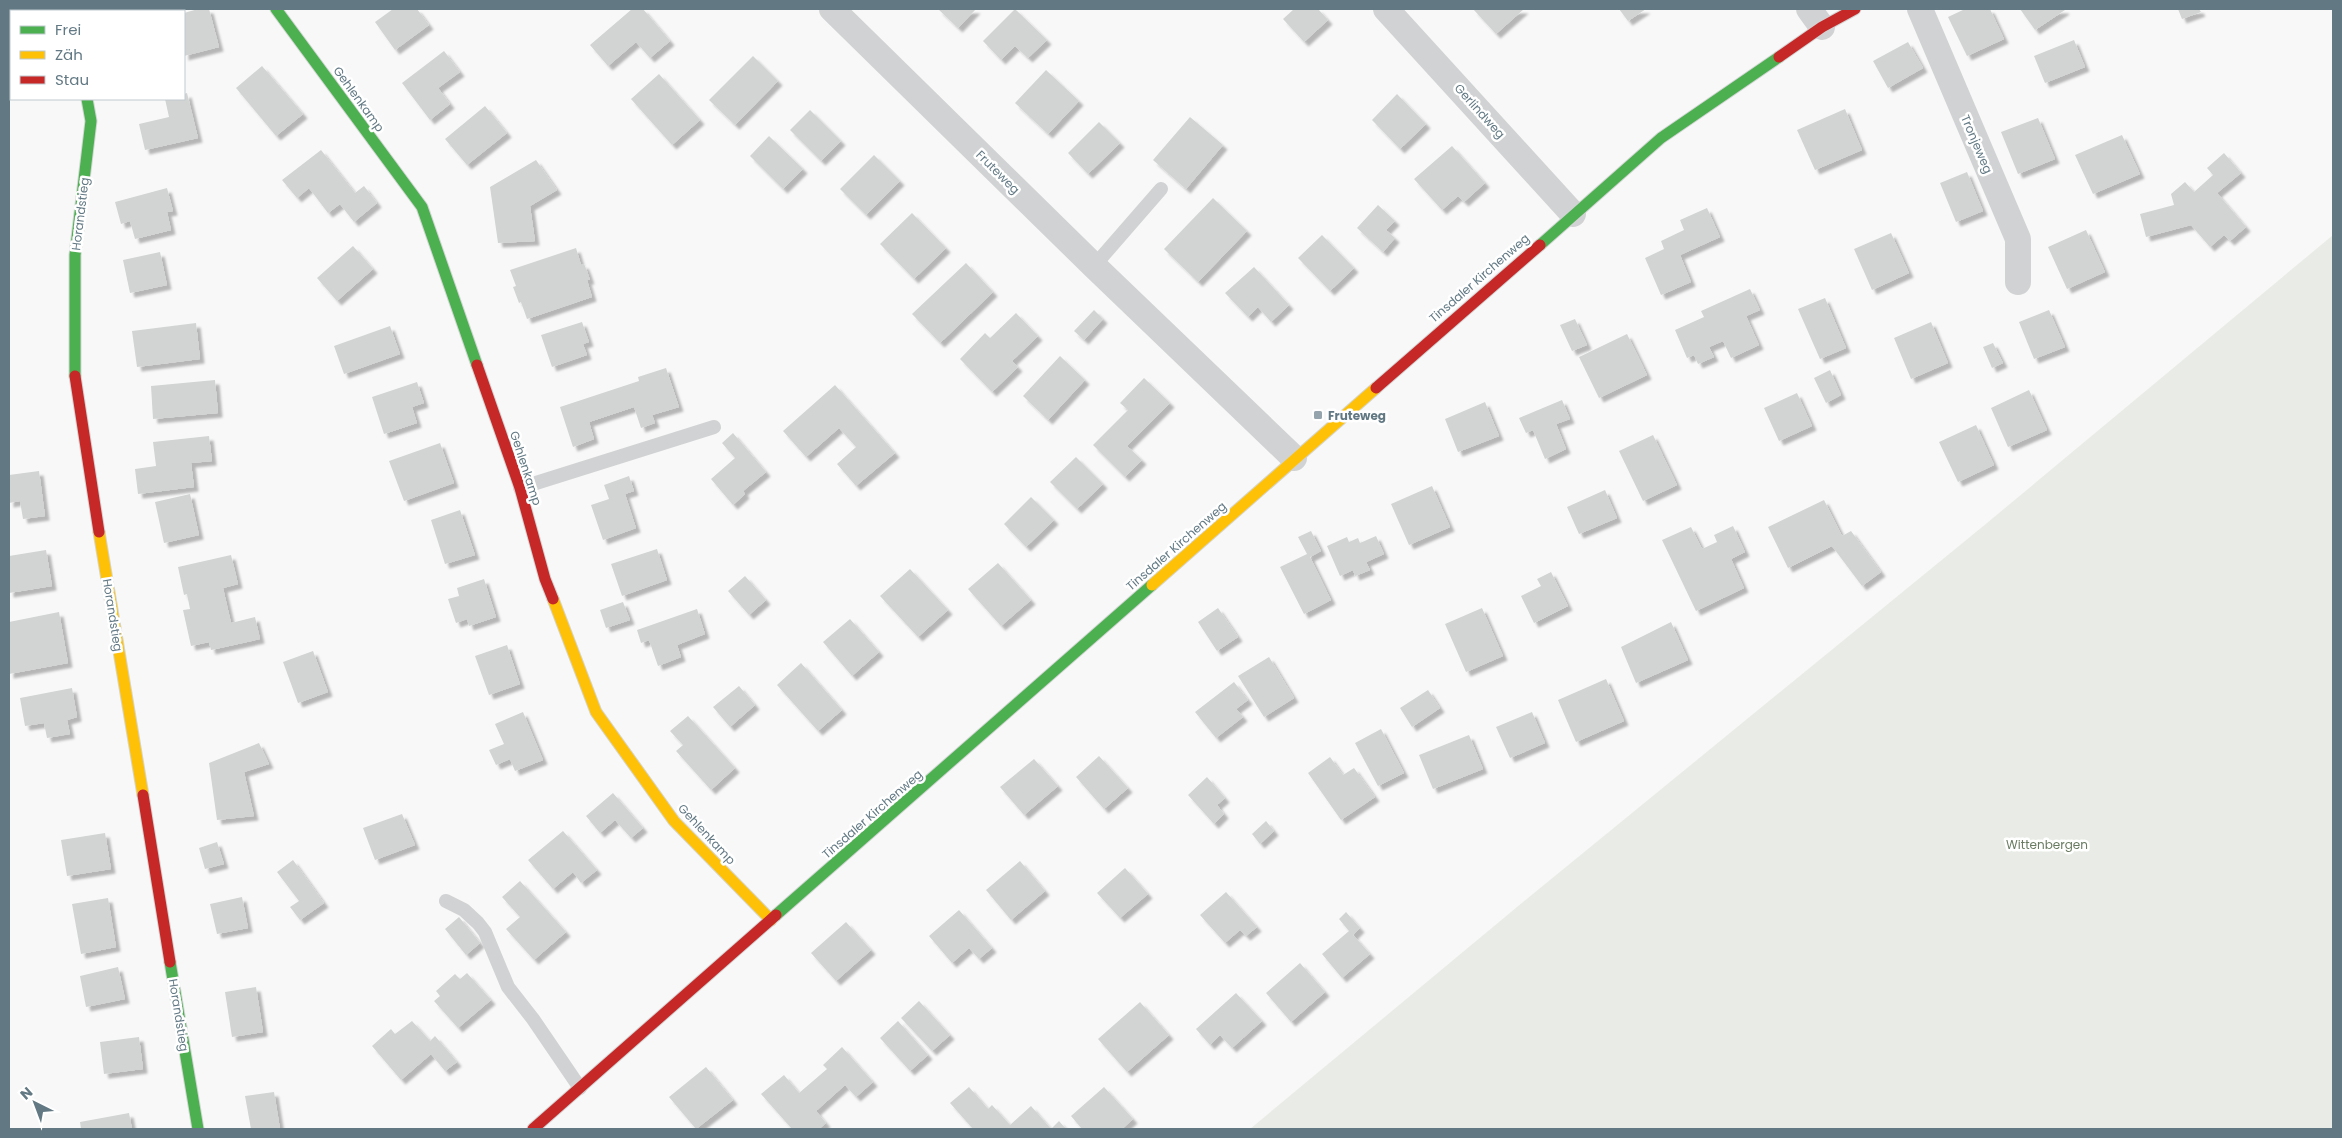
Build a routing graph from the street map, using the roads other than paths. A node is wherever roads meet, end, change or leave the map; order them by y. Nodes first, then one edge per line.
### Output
1 (276, 9) edge
2 (832, 9) edge
3 (1386, 9) edge
4 (1855, 9) edge
5 (1920, 9) edge
6 (1815, 18) edge
7 (87, 100) edge
8 (1161, 189) dead end
9 (1573, 214) junction
10 (1094, 266) junction
11 (2018, 282) dead end
12 (714, 427) dead end
13 (1294, 458) junction
14 (520, 488) junction
15 (446, 901) dead end
16 (771, 920) junction
17 (580, 1088) junction
18 (198, 1129) edge
19 (533, 1129) edge

1 - 14 street, Gehlenkamp
2 - 10 street, Fruteweg
3 - 9 street, Gerlindweg
4 - 6 street, Tinsdaler Kirchenweg
5 - 11 street, Tronjeweg
6 - 9 street, Tinsdaler Kirchenweg
7 - 18 street, Horandstieg
8 - 10 lane
9 - 13 street, Tinsdaler Kirchenweg
10 - 13 street, Fruteweg
12 - 14 lane
13 - 16 street, Tinsdaler Kirchenweg
14 - 16 street, Gehlenkamp
15 - 17 lane
16 - 17 street, Tinsdaler Kirchenweg
17 - 19 street, Tinsdaler Kirchenweg

